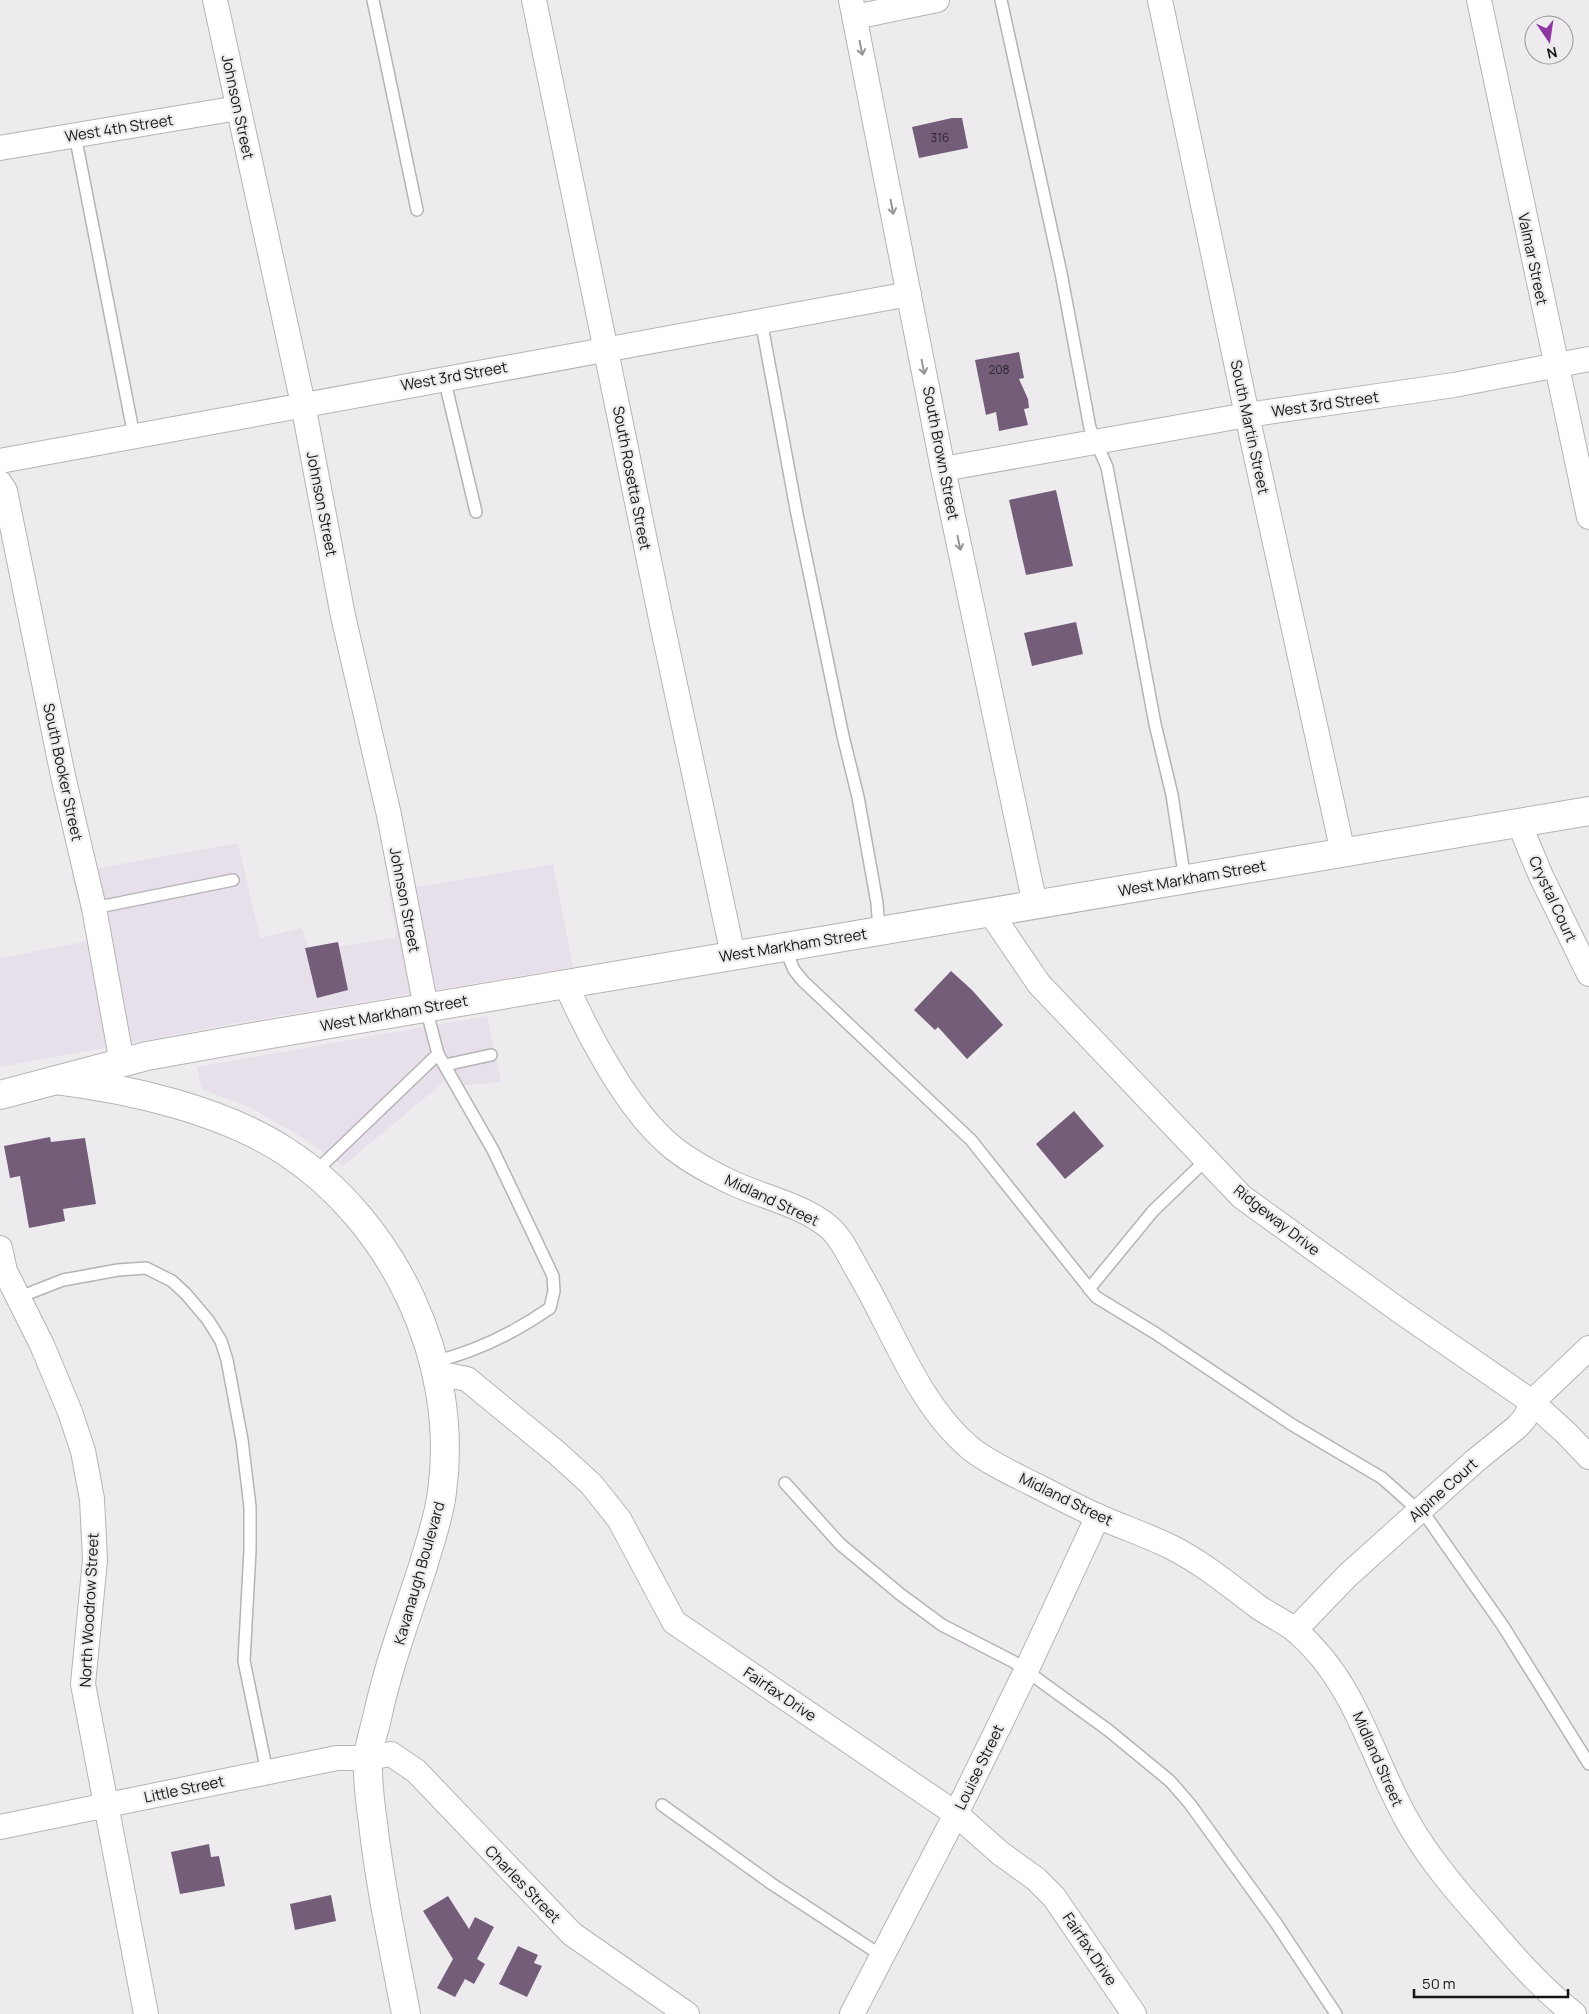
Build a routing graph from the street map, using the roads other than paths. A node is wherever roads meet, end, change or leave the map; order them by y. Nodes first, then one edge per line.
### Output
1 (216, 0) edge
2 (373, 0) edge
3 (534, 0) edge
4 (937, 0) edge
5 (1001, 0) edge
6 (1160, 0) edge
7 (1479, 0) edge
8 (853, 8) edge
9 (238, 108) junction
10 (75, 135) junction
11 (0, 148) edge
12 (417, 210) dead end
13 (909, 294) junction
14 (761, 320) junction
15 (606, 348) junction
16 (1589, 359) edge
17 (1555, 364) junction
18 (444, 378) junction
19 (303, 404) junction
20 (1247, 415) junction
21 (134, 436) junction
22 (1097, 441) junction
23 (0, 461) edge
24 (943, 469) junction
25 (0, 483) edge
26 (476, 512) dead end
27 (1589, 517) edge
28 (1589, 811) edge
29 (1519, 824) junction
30 (1343, 852) junction
31 (232, 880) dead end
32 (1185, 880) junction
33 (1035, 905) junction
34 (94, 908) junction
35 (990, 912) junction
36 (879, 930) junction
37 (784, 946) junction
38 (733, 954) junction
39 (1589, 974) edge
40 (566, 984) junction
41 (426, 1008) junction
42 (438, 1054) junction
43 (491, 1055) dead end
44 (122, 1063) junction
45 (445, 1065) junction
46 (56, 1080) junction
47 (0, 1095) edge
48 (1207, 1159) junction
49 (314, 1173) junction
50 (0, 1248) edge
51 (1090, 1289) junction
52 (17, 1298) junction
53 (1589, 1348) edge
54 (435, 1368) junction
55 (1532, 1402) junction
56 (1589, 1457) edge
57 (785, 1483) dead end
58 (1420, 1512) junction
59 (1098, 1516) junction
60 (1295, 1630) junction
61 (1026, 1671) junction
62 (368, 1758) junction
63 (1589, 1764) edge
64 (267, 1772) junction
65 (106, 1805) junction
66 (662, 1805) dead end
67 (956, 1814) junction
68 (0, 1827) edge
69 (882, 1956) junction
70 (146, 2014) edge
71 (406, 2014) edge
72 (687, 2014) edge
73 (852, 2014) edge
74 (1134, 2014) edge
75 (1336, 2014) edge
76 (1574, 2014) edge

1 - 9 street, Johnson Street
2 - 12 lane
3 - 15 street, South Rosetta Street
4 - 8 street
5 - 22 lane
6 - 20 street, South Martin Street
7 - 17 street, Valmar Street
8 -> 13 street, South Brown Street
9 - 10 street, West 4th Street
9 - 19 street, Johnson Street
10 - 11 street, West 4th Street
10 - 21 lane
13 - 14 street, West 3rd Street
13 -> 24 street, South Brown Street
14 - 15 street, West 3rd Street
14 - 36 lane
15 - 18 street, West 3rd Street
15 - 38 street, South Rosetta Street
16 - 17 street, West 3rd Street
17 - 20 street, West 3rd Street
17 - 27 street, Valmar Street
18 - 19 street, West 3rd Street
18 - 26 lane
19 - 21 street, West 3rd Street
19 - 41 street, Johnson Street
20 - 22 street, West 3rd Street
20 - 30 street, South Martin Street
21 - 23 street, West 3rd Street
22 - 24 street, West 3rd Street
22 - 32 lane
24 -> 33 street, South Brown Street
25 - 34 street, South Booker Street
28 - 29 main road, West Markham Street
29 - 30 main road, West Markham Street
29 - 39 street, Crystal Court
30 - 32 main road, West Markham Street
31 - 34 lane
32 - 33 main road, West Markham Street
33 - 35 main road, West Markham Street
34 - 44 street, South Booker Street
35 - 36 main road, West Markham Street
35 - 48 street, Ridgeway Drive
36 - 37 main road, West Markham Street
37 - 38 main road, West Markham Street
37 - 51 lane
38 - 40 main road, West Markham Street
40 - 41 main road, West Markham Street
40 - 59 street, Midland Street
41 - 42 lane
41 - 44 main road, West Markham Street
42 - 45 lane
42 - 49 lane
43 - 45 lane
44 - 46 main road, West Markham Street
45 - 54 lane
46 - 47 main road, West Markham Street
46 - 49 main road, Kavanaugh Boulevard
48 - 51 lane
48 - 55 street, Ridgeway Drive
49 - 54 main road, Kavanaugh Boulevard
50 - 52 street, North Woodrow Street
51 - 58 lane
52 - 64 lane
52 - 65 street, North Woodrow Street
53 - 55 street, Alpine Court
54 - 62 main road, Kavanaugh Boulevard
54 - 67 street, Fairfax Drive
55 - 56 street, Ridgeway Drive
55 - 58 street, Alpine Court
57 - 61 lane
58 - 60 street, Alpine Court
58 - 63 lane
59 - 60 street, Midland Street
59 - 61 street, Louise Street
60 - 76 street, Midland Street
61 - 67 street, Louise Street
61 - 75 lane
62 - 64 street, Little Street
62 - 71 main road, Kavanaugh Boulevard
62 - 72 street, Charles Street
64 - 65 street, Little Street
65 - 68 street, Little Street
65 - 70 street, North Woodrow Street
66 - 69 lane
67 - 69 street, Louise Street
67 - 74 street, Fairfax Drive
69 - 73 street, Louise Street

